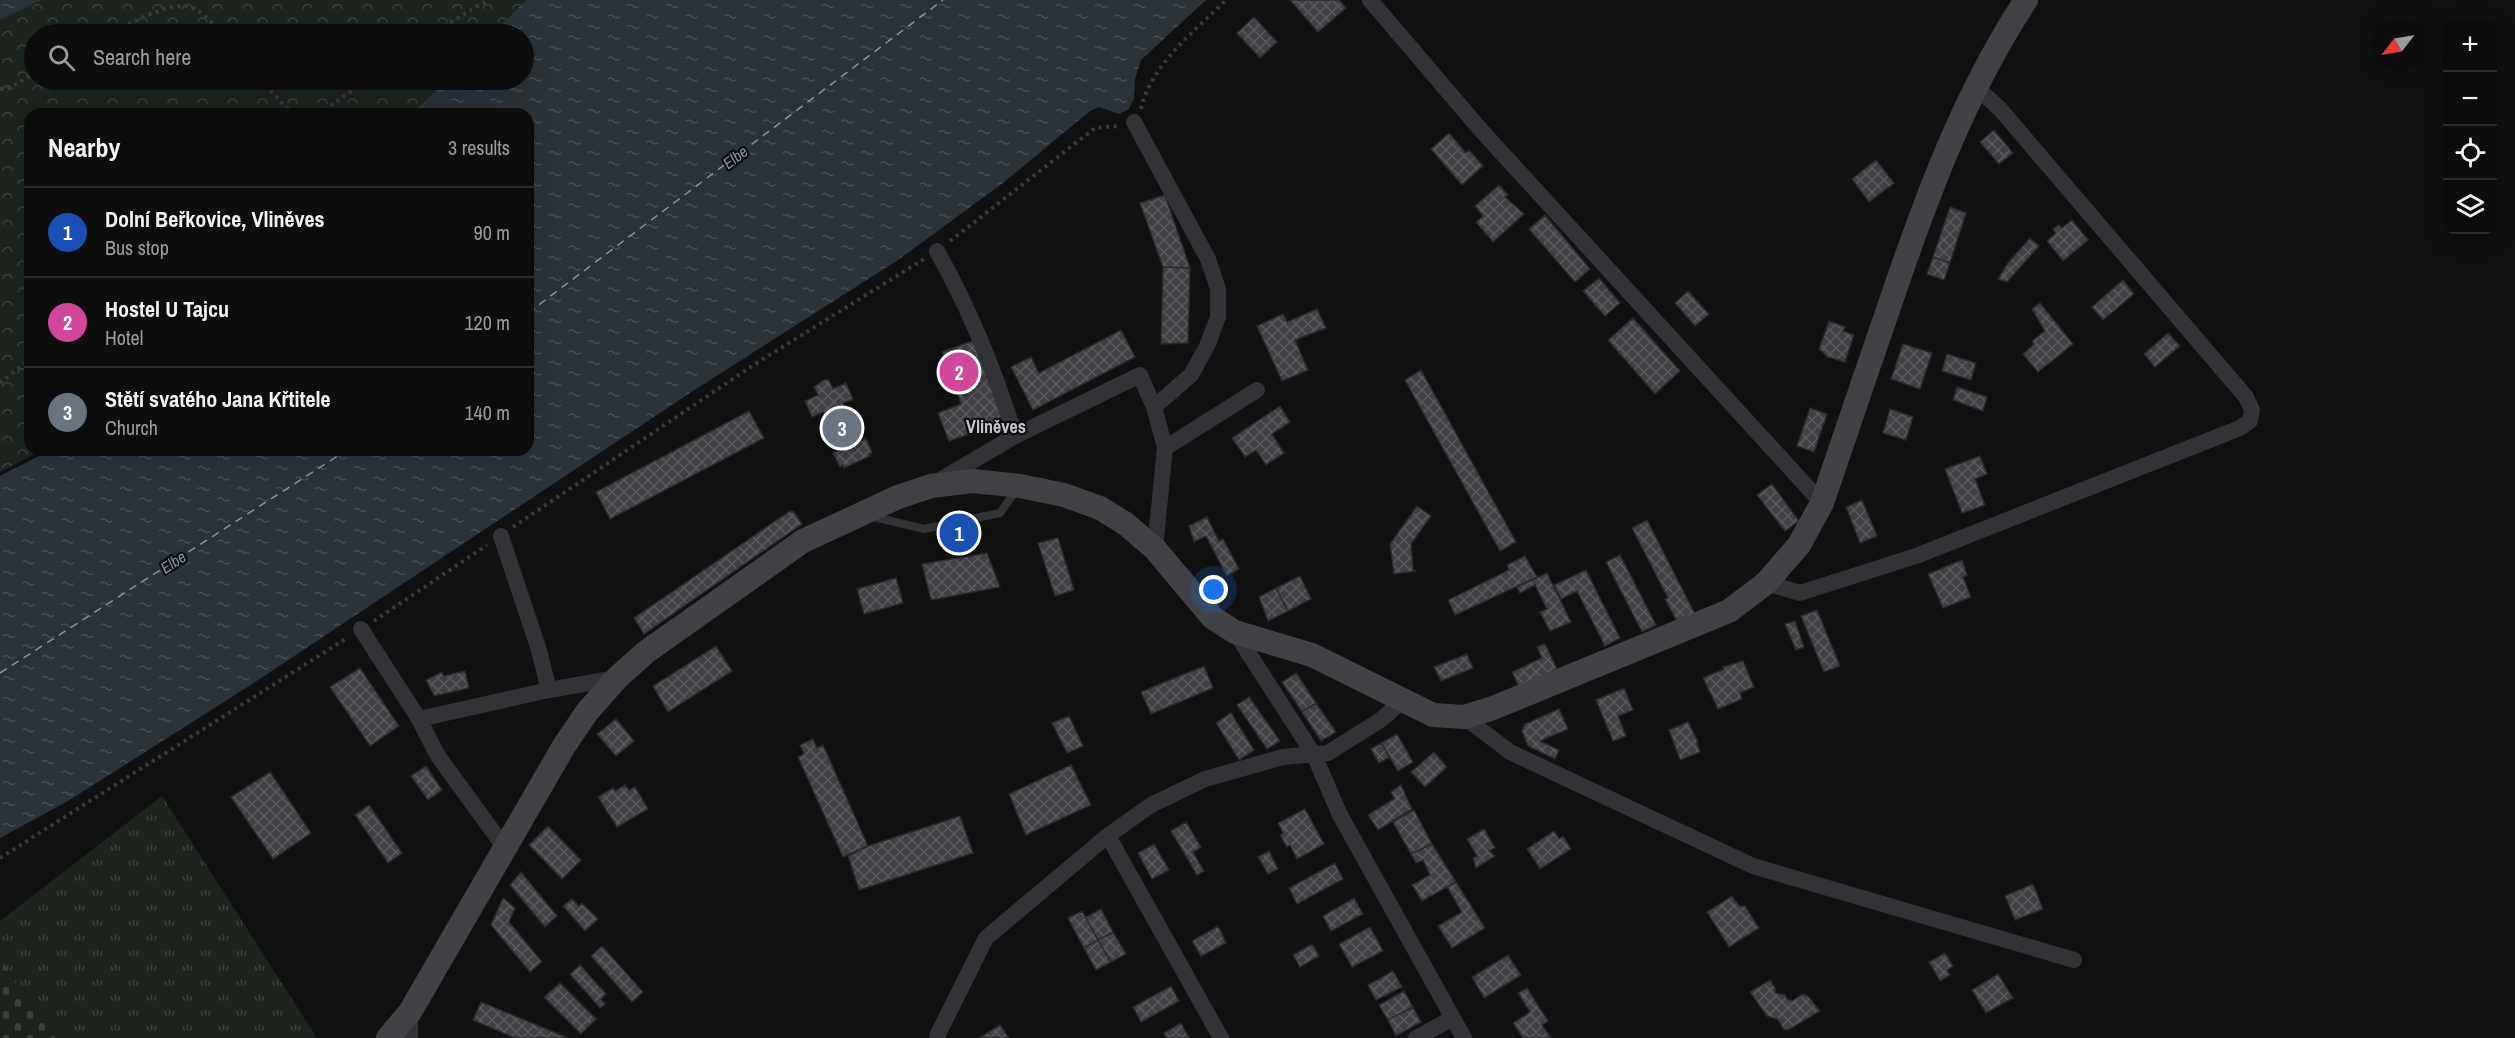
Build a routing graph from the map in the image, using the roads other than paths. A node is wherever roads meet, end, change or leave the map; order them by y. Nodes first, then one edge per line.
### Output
1 (1370, 0) edge
2 (2026, 0) edge
3 (1976, 86) junction
4 (1134, 122) road end
5 (937, 250) road end
6 (1257, 390) dead end
7 (1154, 407) junction
8 (1015, 436) junction
9 (1165, 448) junction
10 (932, 486) junction
11 (1020, 486) junction
12 (1822, 503) junction
13 (860, 514) junction
14 (501, 536) road end
15 (1155, 549) junction
16 (1766, 583) junction
17 (362, 629) road end
18 (1235, 632) junction
19 (617, 678) junction
20 (549, 690) junction
21 (1403, 700) junction
22 (1464, 717) junction
23 (419, 719) junction
24 (1314, 754) junction
25 (1108, 836) junction
26 (505, 848) junction
27 (2074, 960) dead end
28 (410, 1012) junction
29 (1453, 1018) junction
30 (937, 1036) dead end
31 (388, 1038) edge
32 (410, 1038) edge
33 (1221, 1038) edge
34 (1416, 1038) edge
35 (1464, 1038) edge

1 - 12 street
2 - 3 street
3 - 12 street
3 - 16 street
4 - 7 street
5 - 8 street
6 - 9 street
7 - 8 street
7 - 9 street
8 - 10 street
9 - 15 street
10 - 11 street
10 - 13 street
11 - 13 lane
11 - 15 street
12 - 16 street
13 - 19 street
14 - 20 street
15 - 18 street
16 - 22 street
17 - 23 street
18 - 21 street
18 - 24 street
19 - 20 street
19 - 26 street
20 - 23 street
21 - 22 street
21 - 24 street
22 - 27 street
23 - 26 street
24 - 25 street
24 - 29 street
25 - 30 street
25 - 33 street
26 - 28 street
28 - 31 street
28 - 32 street
29 - 34 street
29 - 35 street

